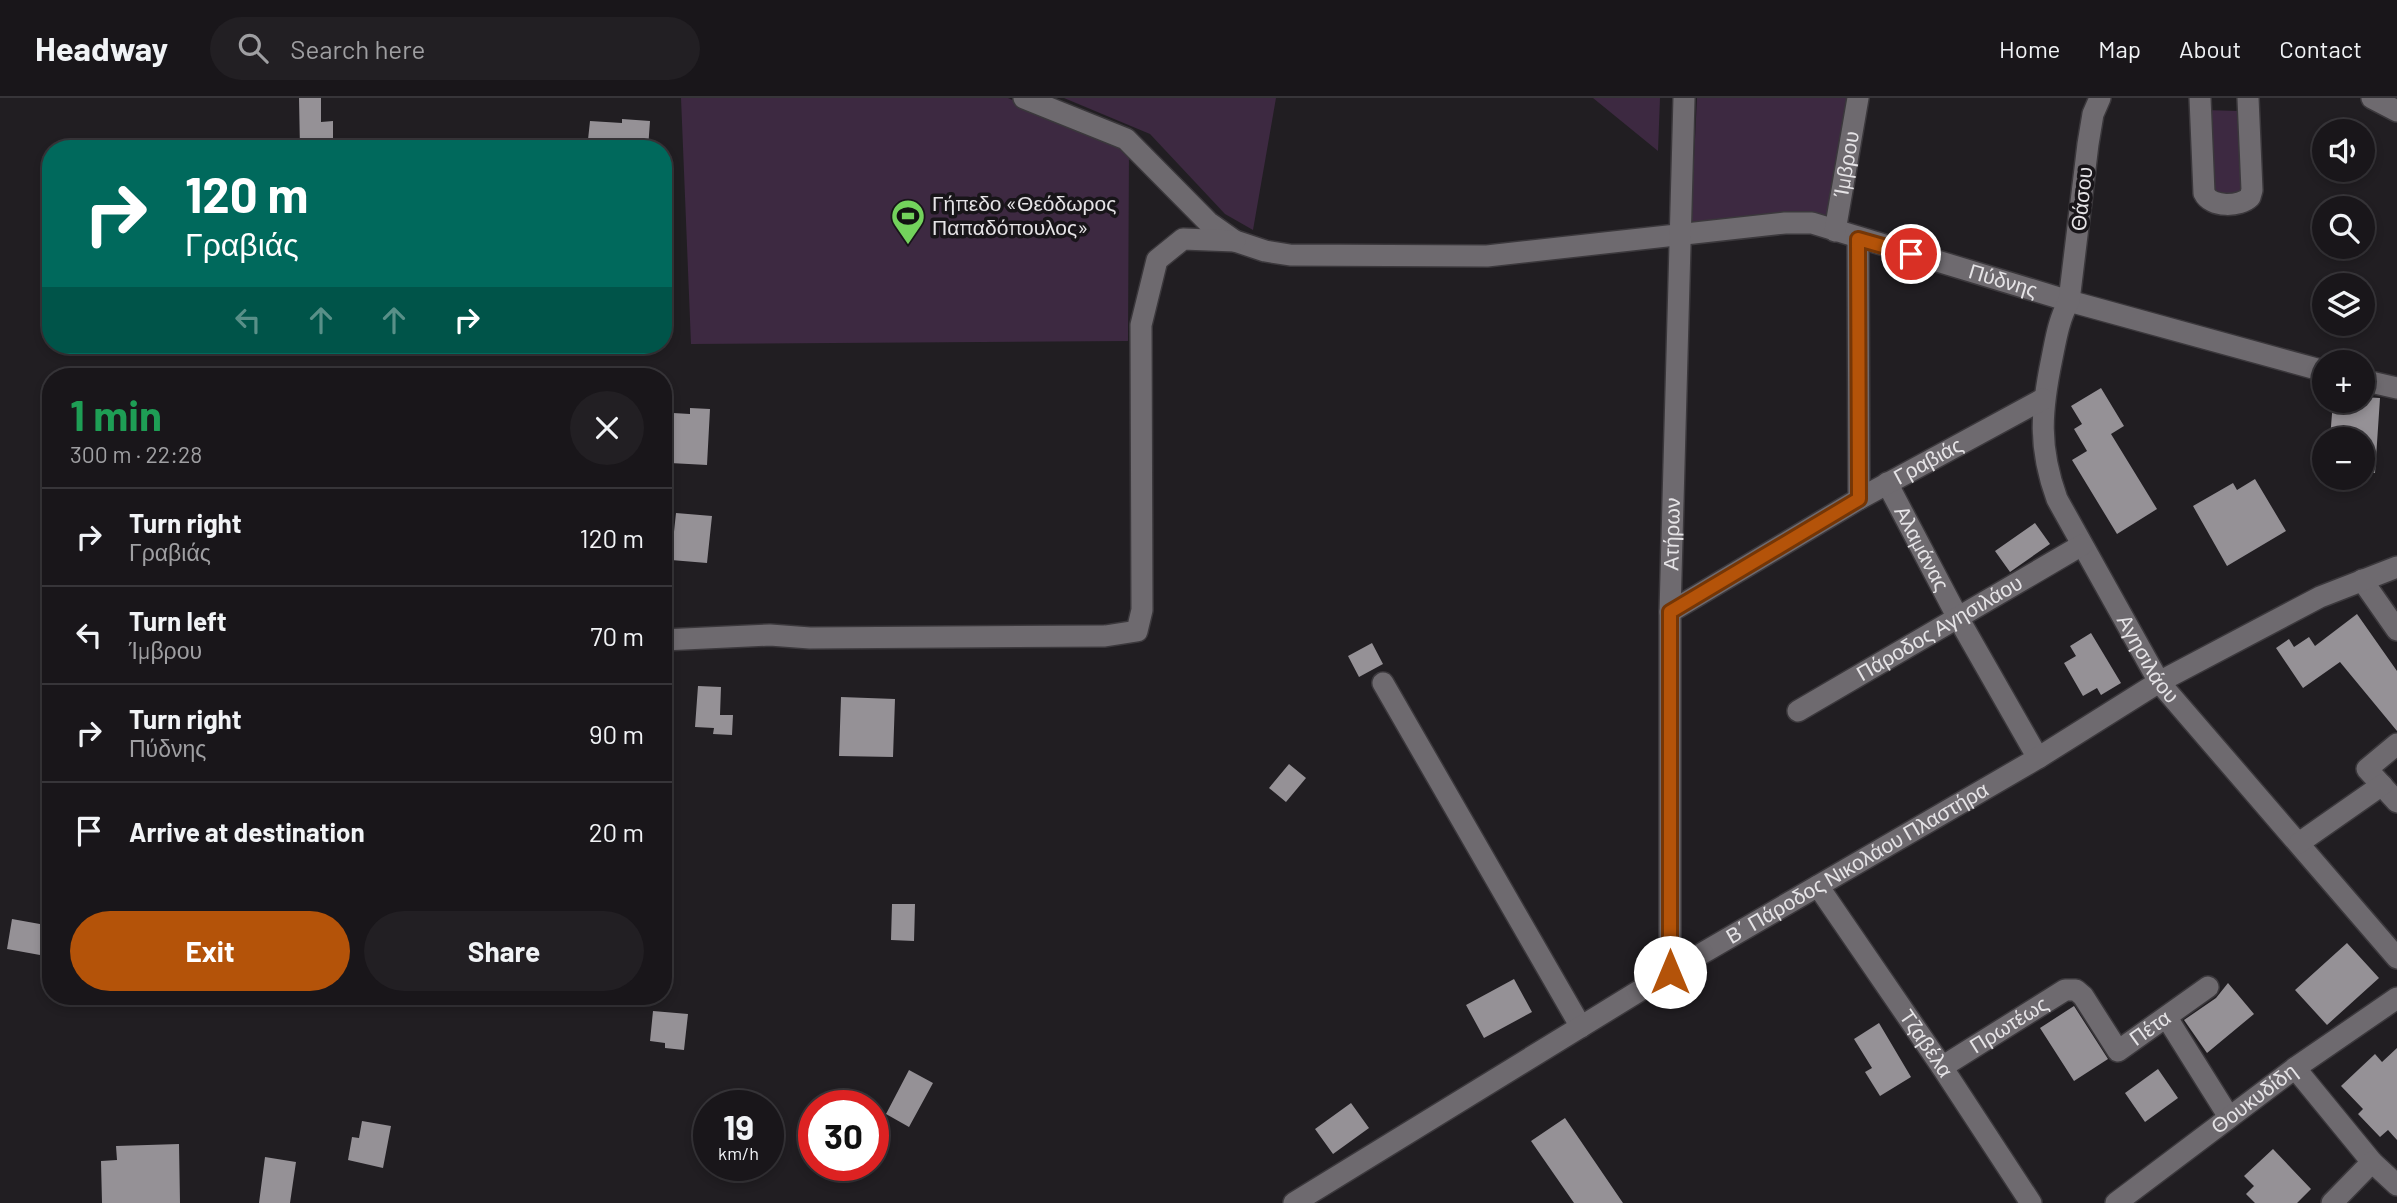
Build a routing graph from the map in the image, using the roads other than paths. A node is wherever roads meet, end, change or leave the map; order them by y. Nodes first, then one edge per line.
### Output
1 (1024, 98) edge
2 (1684, 98) edge
3 (1858, 98) edge
4 (2100, 98) edge
5 (2200, 98) edge
6 (2248, 98) edge
7 (2372, 98) edge
8 (2397, 111) edge
9 (1835, 231) junction
10 (1680, 236) junction
11 (1858, 239) junction
12 (1235, 241) junction
13 (2069, 301) junction
14 (2312, 367) edge
15 (2375, 383) edge
16 (2397, 388) edge
17 (2043, 400) junction
18 (1887, 483) junction
19 (1859, 499) junction
20 (2082, 545) junction
21 (2397, 567) edge
22 (2362, 580) junction
23 (1670, 612) junction
24 (1957, 616) junction
25 (2397, 631) edge
26 (672, 640) edge
27 (2159, 682) junction
28 (1383, 683) dead end
29 (1798, 711) dead end
30 (2397, 744) edge
31 (2038, 758) junction
32 (2382, 785) junction
33 (2397, 802) edge
34 (2299, 842) junction
35 (1818, 886) junction
36 (2397, 958) edge
37 (1670, 972) junction
38 (2207, 987) dead end
39 (2076, 989) joint
40 (2397, 998) edge
41 (2167, 1018) junction
42 (1581, 1027) junction
43 (1942, 1067) junction
44 (2295, 1068) junction
45 (2229, 1117) junction
46 (2372, 1162) junction
47 (2397, 1185) edge
48 (1294, 1203) edge
49 (2031, 1203) edge
50 (2116, 1203) edge
51 (2332, 1203) edge

1 - 12 street
2 - 10 street, Ατήρων
3 - 9 street, Ίμβρου
4 - 13 street, Θάσου
5 - 6 street
7 - 8 street
9 - 10 street, Πύδνης
9 - 11 street, Πύδνης
10 - 12 street, Πύδνης
10 - 23 street, Ατήρων
11 - 13 street, Πύδνης
11 - 19 street
12 - 26 street
13 - 14 street, Πύδνης
13 - 17 street, Αγησιλάου
15 - 16 street
17 - 18 street, Γραβιάς
17 - 20 street, Αγησιλάου
18 - 19 street, Γραβιάς
18 - 24 street, Αλαμάνας
19 - 23 street, Γραβιάς
20 - 24 street, Πάροδος Αγησιλάου
20 - 27 street, Αγησιλάου
21 - 22 street, Β΄ Πάροδος Νικολάου Πλαστήρα
22 - 25 street
22 - 27 street, Β΄ Πάροδος Νικολάου Πλαστήρα
23 - 37 street, Ατήρων
24 - 29 street, Πάροδος Αγησιλάου
24 - 31 street, Αλαμάνας
27 - 31 street, Β΄ Πάροδος Νικολάου Πλαστήρα
27 - 34 street, Αγησιλάου
28 - 42 street
30 - 32 street
31 - 35 street, Β΄ Πάροδος Νικολάου Πλαστήρα
32 - 33 street
32 - 34 street
34 - 36 street, Αγησιλάου
35 - 37 street, Β΄ Πάροδος Νικολάου Πλαστήρα
35 - 43 street, Τζαβέλα
37 - 42 street, Β΄ Πάροδος Νικολάου Πλαστήρα
38 - 41 street, Πέτα
39 - 41 street, Πέτα
39 - 43 street, Πρωτέως
40 - 44 street, Θουκυδίδη
41 - 45 street
42 - 48 street, Β΄ Πάροδος Νικολάου Πλαστήρα
43 - 49 street, Τζαβέλα
44 - 45 street, Θουκυδίδη
44 - 46 street
45 - 50 street, Θουκυδίδη
46 - 47 street
46 - 51 street

